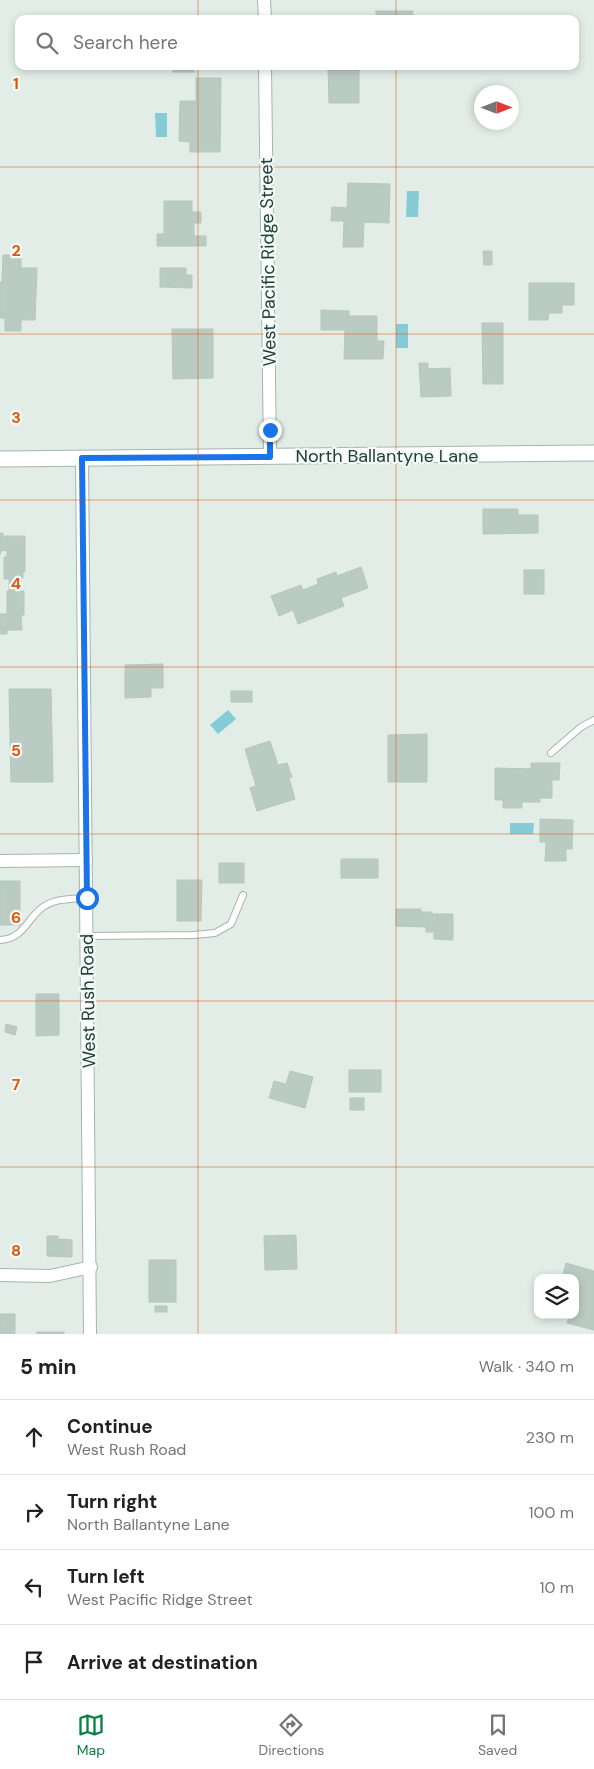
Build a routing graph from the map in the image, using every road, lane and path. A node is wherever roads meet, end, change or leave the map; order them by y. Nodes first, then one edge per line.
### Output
1 (264, 0) edge
2 (265, 15) edge
3 (265, 70) edge
4 (594, 454) edge
5 (270, 457) junction
6 (82, 458) junction
7 (0, 460) edge
8 (594, 720) edge
9 (551, 753) dead end
10 (86, 860) junction
11 (0, 861) edge
12 (243, 895) dead end
13 (87, 898) junction
14 (87, 936) junction
15 (0, 940) edge
16 (91, 1267) junction
17 (0, 1275) edge
18 (90, 1334) edge

1 - 2 street
3 - 5 street, West Pacific Ridge Street
4 - 5 street, North Ballantyne Lane
5 - 6 street, North Ballantyne Lane
6 - 7 street, North Ballantyne Lane
6 - 10 street, West Rush Road
8 - 9 lane
10 - 11 street
10 - 13 street, West Rush Road
12 - 14 lane
13 - 14 street, West Rush Road
13 - 15 lane
14 - 16 street, West Rush Road
16 - 17 street
16 - 18 street, West Rush Road

